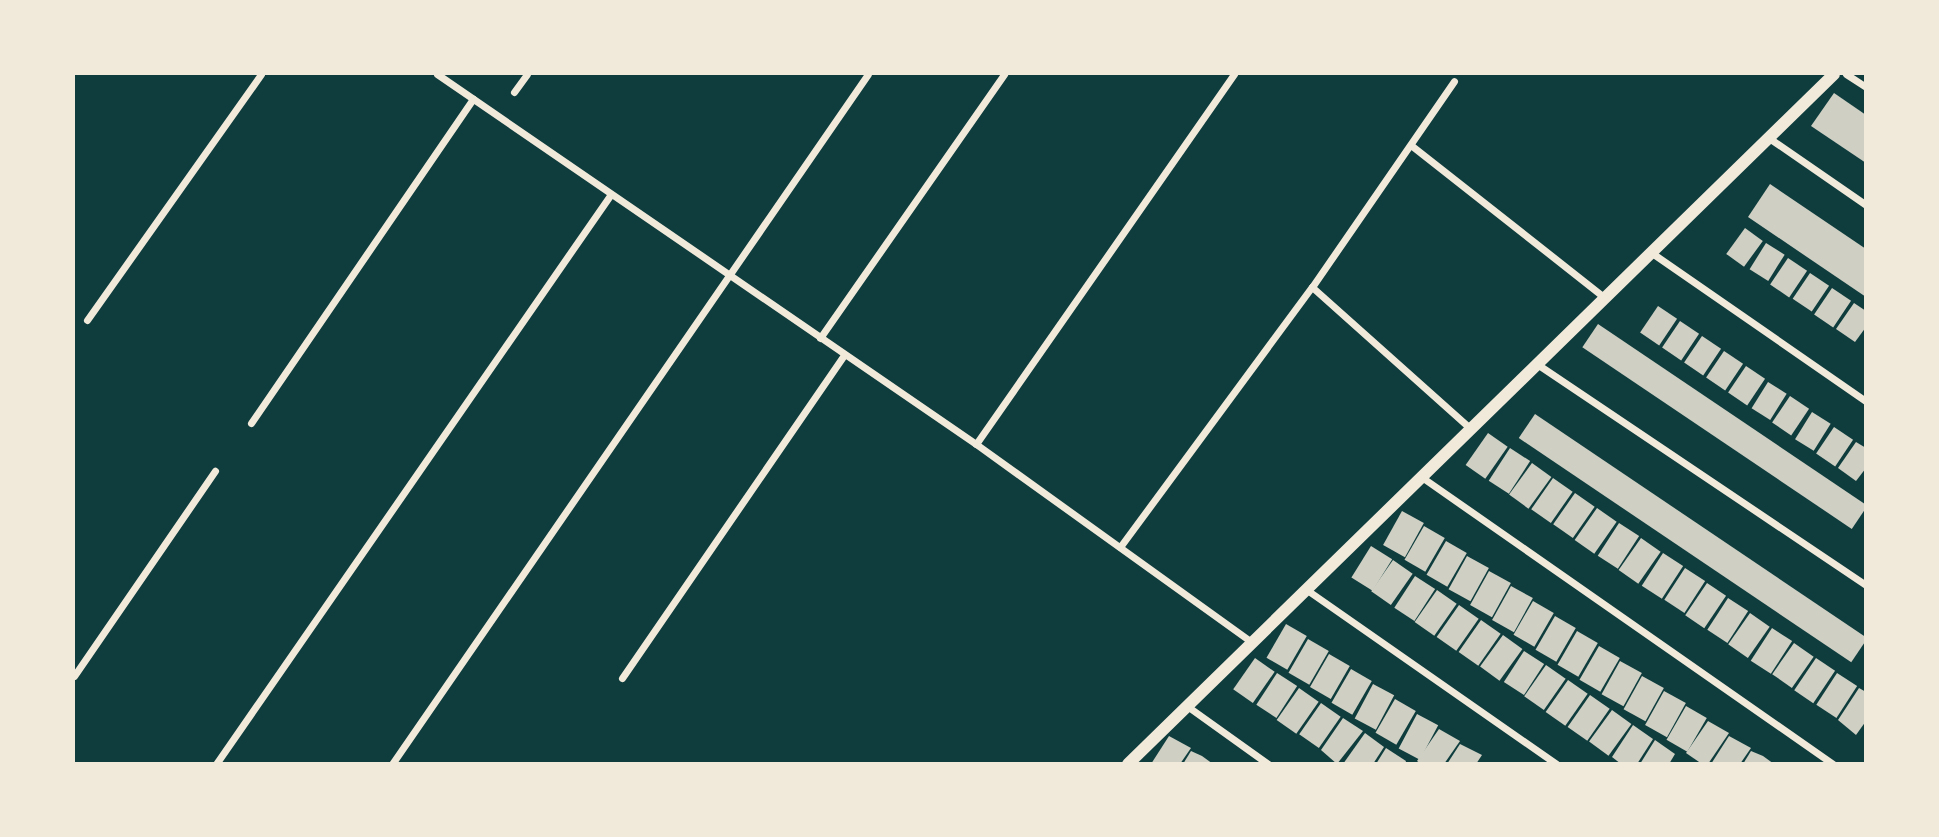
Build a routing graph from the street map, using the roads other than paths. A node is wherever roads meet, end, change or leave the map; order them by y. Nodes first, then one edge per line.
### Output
1 (261, 74) edge
2 (437, 74) edge
3 (527, 74) edge
4 (868, 74) edge
5 (1004, 74) edge
6 (1234, 74) edge
7 (1834, 74) edge
8 (1846, 74) edge
9 (1454, 81) dead end
10 (1866, 87) edge
11 (514, 92) dead end
12 (473, 99) junction
13 (1769, 138) junction
14 (1412, 146) junction
15 (611, 194) junction
16 (1866, 205) edge
17 (1651, 253) junction
18 (728, 274) junction
19 (1312, 287) junction
20 (1604, 297) junction
21 (87, 320) dead end
22 (820, 338) junction
23 (845, 355) junction
24 (1537, 364) junction
25 (1866, 401) edge
26 (251, 423) dead end
27 (1471, 429) junction
28 (976, 444) junction
29 (215, 471) dead end
30 (1423, 478) junction
31 (1120, 547) junction
32 (1866, 586) edge
33 (1307, 590) junction
34 (1254, 644) junction
35 (74, 676) edge
36 (622, 678) dead end
37 (1187, 706) junction
38 (216, 764) edge
39 (392, 764) edge
40 (1128, 764) edge
41 (1268, 764) edge
42 (1556, 764) edge
43 (1833, 764) edge

1 - 21 street
2 - 12 street
3 - 11 street
4 - 18 street
5 - 22 street
6 - 28 street
7 - 13 street
8 - 10 street
9 - 14 street
12 - 15 street
12 - 26 street
13 - 16 street
13 - 17 street
14 - 19 street
14 - 20 street
15 - 18 street
15 - 38 street
17 - 20 street
17 - 25 street
18 - 22 street
18 - 39 street
19 - 27 street
19 - 31 street
20 - 24 street
22 - 23 street
23 - 28 street
23 - 36 street
24 - 27 street
24 - 32 street
27 - 30 street
28 - 31 street
29 - 35 street
30 - 33 street
30 - 43 street
31 - 34 street
33 - 34 street
33 - 42 street
34 - 37 street
37 - 40 street
37 - 41 street

